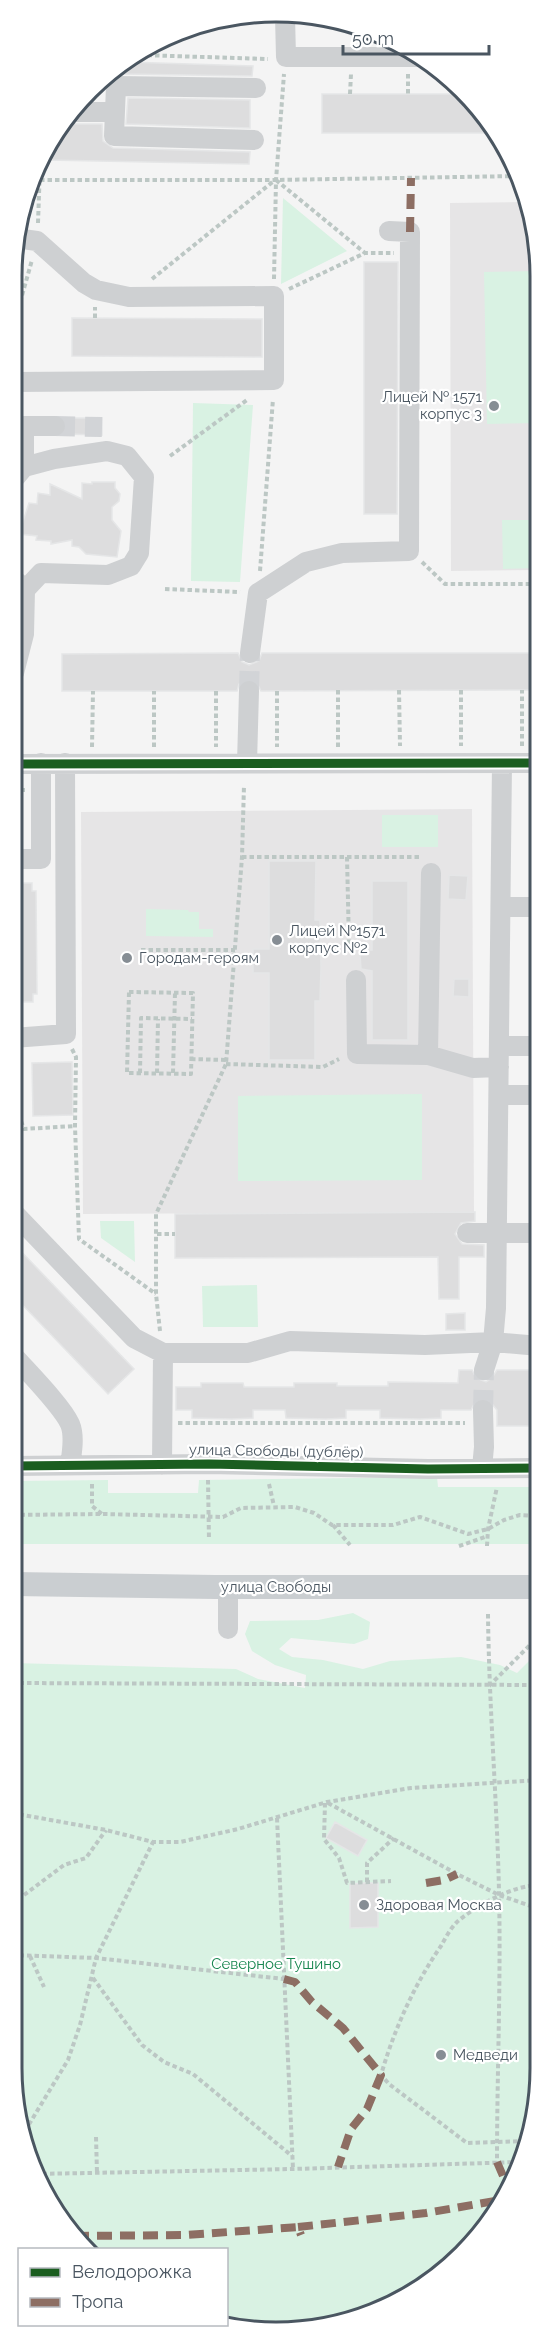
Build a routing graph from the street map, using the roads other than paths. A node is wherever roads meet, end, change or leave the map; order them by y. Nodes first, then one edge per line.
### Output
1 (285, 23) edge
2 (404, 57) edge
3 (256, 88) dead end
4 (83, 112) edge
5 (114, 112) junction
6 (254, 140) dead end
7 (389, 231) dead end
8 (25, 239) edge
9 (22, 382) edge
10 (56, 426) tunnel mouth
11 (22, 445) edge
12 (22, 472) edge
13 (22, 583) edge
14 (22, 609) edge
15 (22, 642) edge
16 (250, 653) tunnel mouth
17 (249, 691) tunnel mouth
18 (41, 763) junction
19 (65, 763) junction
20 (502, 763) junction
21 (530, 763) edge
22 (22, 764) edge
23 (247, 764) junction
24 (22, 859) edge
25 (431, 873) road end
26 (501, 907) junction
27 (530, 907) edge
28 (356, 980) dead end
29 (22, 1037) edge
30 (499, 1046) junction
31 (530, 1046) edge
32 (428, 1055) junction
33 (499, 1067) junction
34 (499, 1095) junction
35 (530, 1095) edge
36 (22, 1221) edge
37 (467, 1233) dead end
38 (497, 1233) junction
39 (530, 1233) edge
40 (493, 1342) junction
41 (530, 1345) edge
42 (163, 1353) junction
43 (22, 1365) edge
44 (484, 1370) tunnel mouth
45 (483, 1417) tunnel mouth
46 (162, 1465) junction
47 (22, 1466) edge
48 (70, 1466) junction
49 (482, 1468) junction
50 (530, 1468) edge
51 (22, 1584) edge
52 (228, 1587) junction
53 (530, 1587) edge
54 (228, 1629) dead end

1 - 2 street
3 - 5 street
4 - 5 street
5 - 6 street
7 - 16 street
8 - 9 street
10 - 11 street
12 - 13 street
14 - 15 street
17 - 23 street
18 - 19 street
18 - 22 street
18 - 24 street
19 - 23 street
19 - 29 street
20 - 21 street
20 - 23 street
20 - 26 street
25 - 32 street
26 - 27 street
26 - 30 street
28 - 32 street
30 - 31 street
30 - 33 street
32 - 33 street
33 - 34 street
34 - 35 street
34 - 38 street
36 - 42 street
37 - 38 street
38 - 39 street
38 - 40 street
40 - 41 street
40 - 42 street
40 - 44 street
42 - 46 street
43 - 48 street
45 - 49 street
46 - 48 street, улица Свободы (дублёр)
46 - 49 street, улица Свободы (дублёр)
47 - 48 street, улица Свободы (дублёр)
49 - 50 street, улица Свободы (дублёр)
51 - 52 main road, улица Свободы
52 - 53 main road, улица Свободы
52 - 54 street

